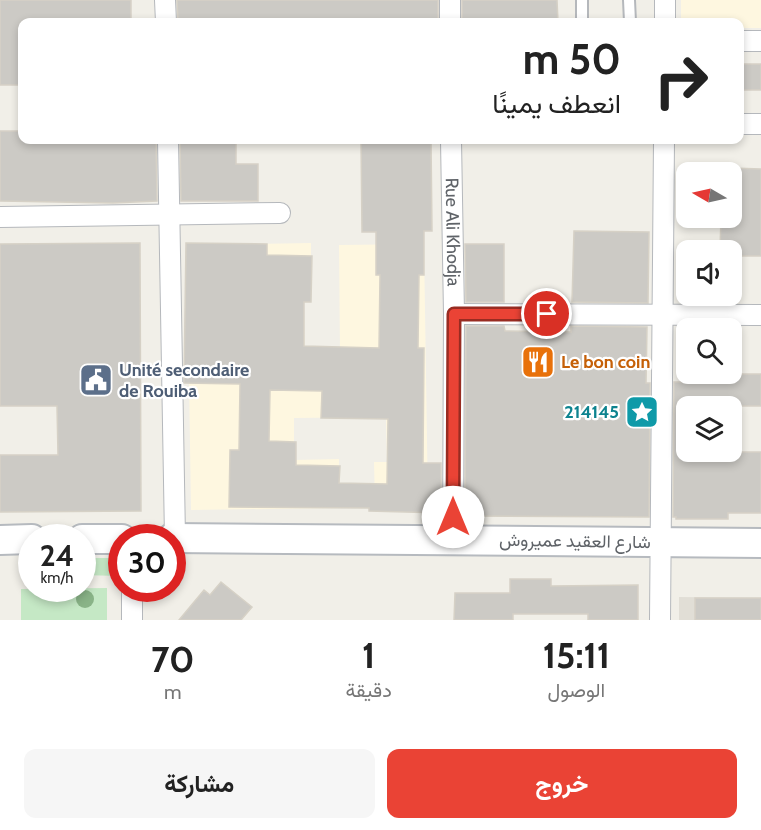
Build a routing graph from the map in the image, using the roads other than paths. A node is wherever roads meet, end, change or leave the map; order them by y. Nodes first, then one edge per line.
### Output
1 (165, 0) edge
2 (450, 0) edge
3 (582, 0) edge
4 (629, 0) edge
5 (665, 0) edge
6 (166, 18) edge
7 (450, 18) edge
8 (582, 18) edge
9 (630, 18) edge
10 (665, 18) edge
11 (744, 41) edge
12 (761, 41) edge
13 (744, 124) edge
14 (761, 124) edge
15 (168, 144) edge
16 (451, 144) edge
17 (664, 144) edge
18 (280, 213) dead end
19 (169, 216) junction
20 (0, 218) edge
21 (454, 314) junction
22 (663, 315) junction
23 (761, 315) edge
24 (174, 524) edge
25 (186, 538) edge
26 (18, 539) edge
27 (0, 540) edge
28 (453, 540) junction
29 (661, 542) junction
30 (761, 543) edge
31 (132, 602) edge
32 (132, 620) edge
33 (660, 620) edge

1 - 6 street
2 - 7 street
3 - 8 lane
4 - 9 lane
5 - 10 street
11 - 12 street
13 - 14 street
15 - 19 street
16 - 21 street, Rue Ali Khodja
17 - 22 street
18 - 19 street
19 - 20 street
19 - 24 street
21 - 22 street
21 - 28 street, Rue Ali Khodja
22 - 23 street
22 - 29 street
25 - 28 main road, شارع العقيد عميروش
26 - 27 main road
28 - 29 main road, شارع العقيد عميروش
29 - 30 main road, شارع العقيد عميروش
29 - 33 street
31 - 32 street

